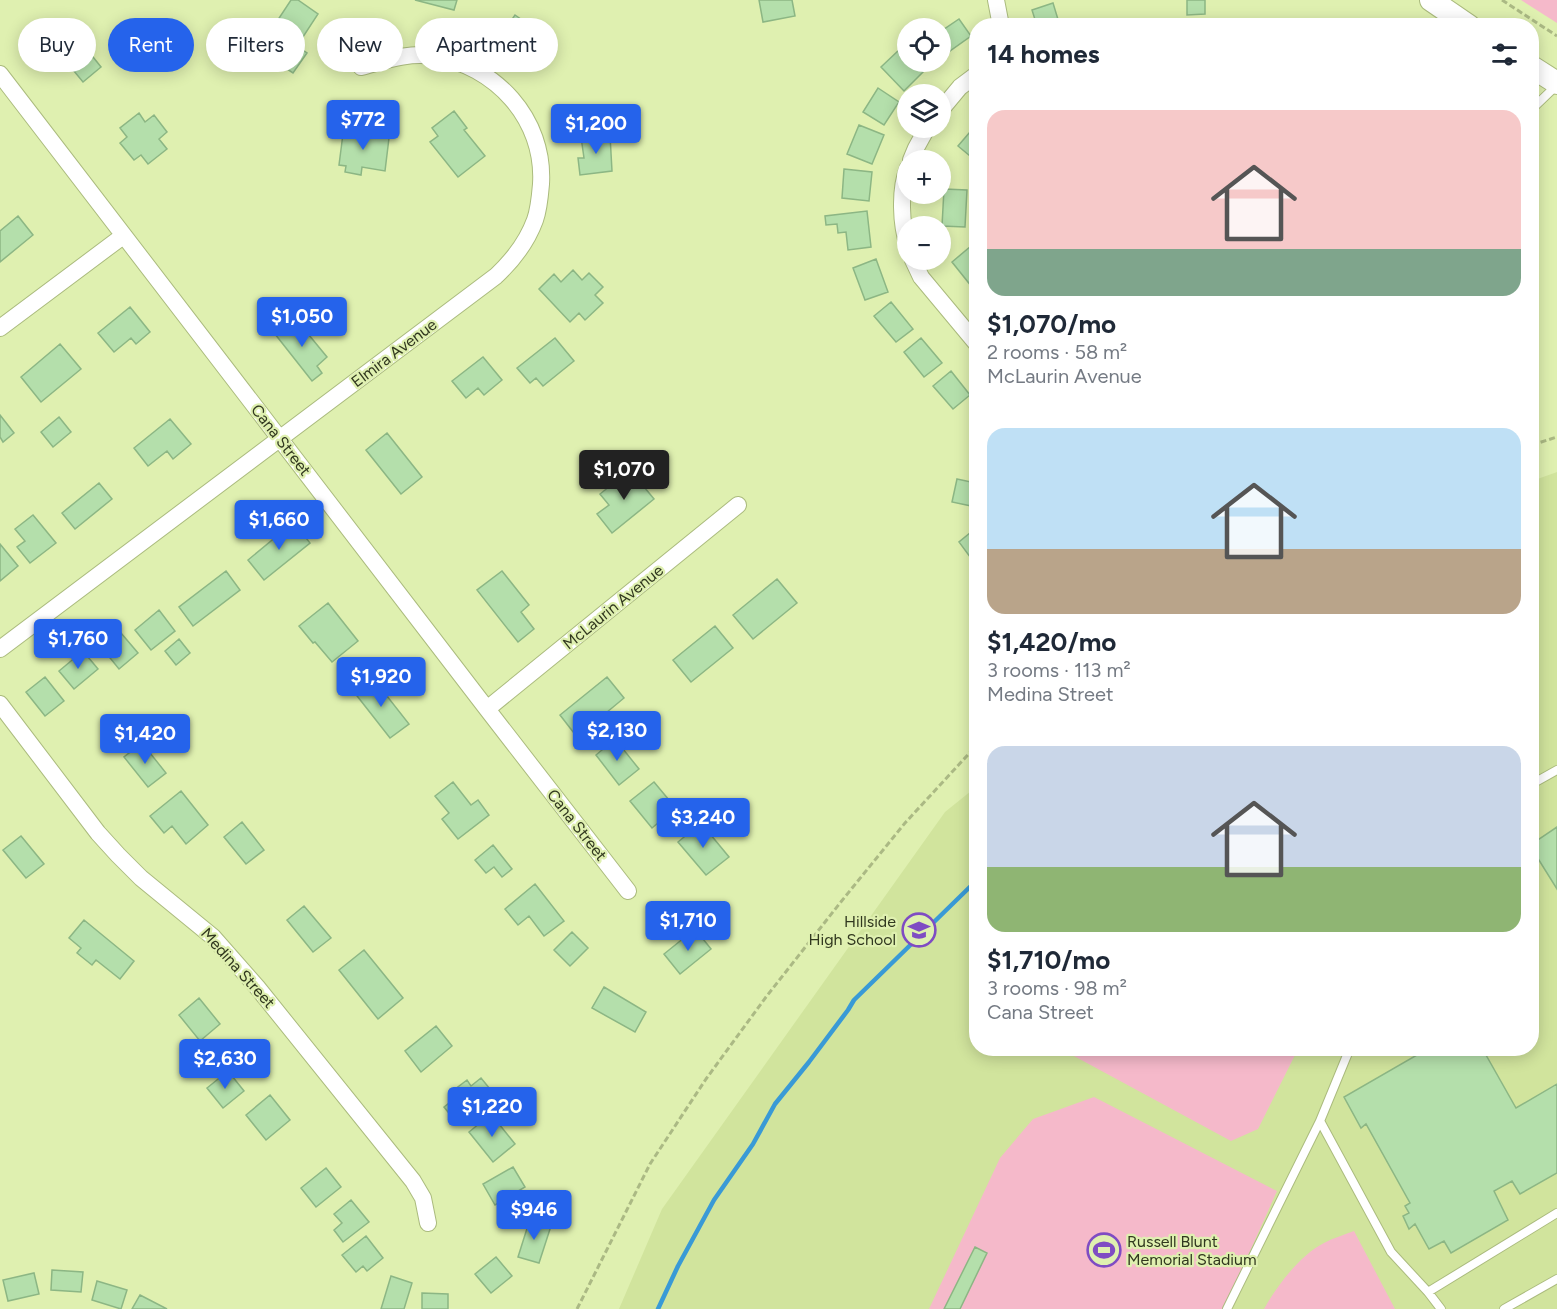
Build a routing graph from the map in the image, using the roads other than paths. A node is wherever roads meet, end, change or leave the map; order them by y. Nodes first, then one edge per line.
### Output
1 (996, 0) edge
2 (1431, 0) edge
3 (999, 18) edge
4 (1457, 18) edge
5 (403, 56) edge
6 (0, 74) edge
7 (1539, 74) edge
8 (969, 80) edge
9 (1557, 84) edge
10 (951, 98) edge
11 (1539, 102) edge
12 (123, 236) junction
13 (918, 270) edge
14 (0, 328) edge
15 (969, 335) edge
16 (281, 439) junction
17 (738, 505) dead end
18 (0, 649) edge
19 (0, 704) edge
20 (487, 709) junction
21 (1557, 770) edge
22 (1539, 779) edge
23 (628, 891) dead end
24 (1346, 1056) edge
25 (1320, 1121) junction
26 (1557, 1213) edge
27 (428, 1222) dead end
28 (1557, 1279) edge
29 (1428, 1292) junction
30 (1227, 1309) edge
31 (1441, 1309) edge
32 (1504, 1309) edge

1 - 3 street
2 - 4 main road
5 - 16 street, Elmira Avenue
6 - 12 street, Cana Street
7 - 9 main road
8 - 10 street
9 - 11 lane
12 - 14 street
12 - 16 street, Cana Street
13 - 15 street
16 - 18 street, Elmira Avenue
16 - 20 street, Cana Street
17 - 20 street, McLaurin Avenue
19 - 27 street, Medina Street
20 - 23 street, Cana Street
21 - 22 lane
24 - 25 lane
25 - 29 lane
25 - 30 lane
26 - 29 lane
28 - 32 lane
29 - 31 lane

